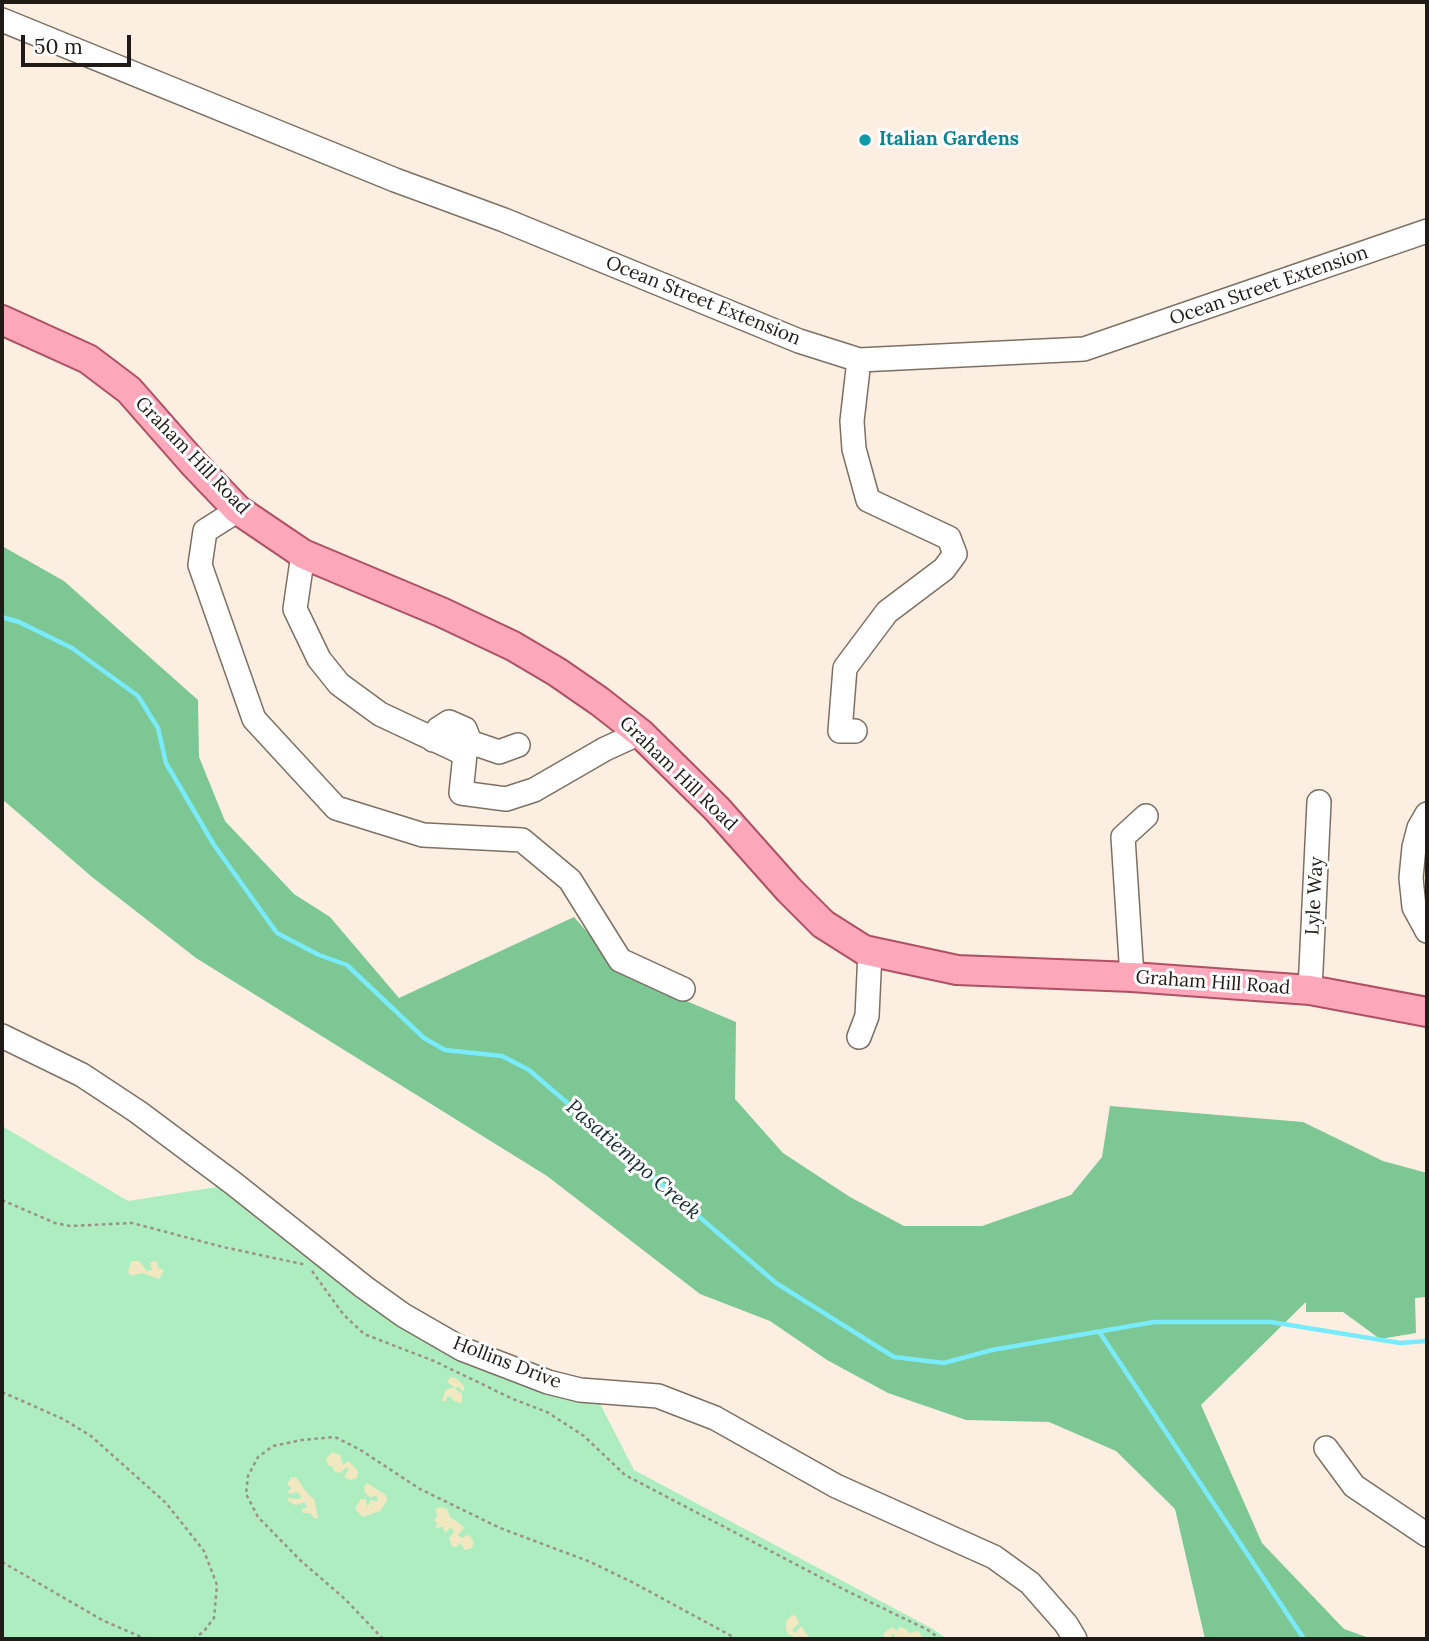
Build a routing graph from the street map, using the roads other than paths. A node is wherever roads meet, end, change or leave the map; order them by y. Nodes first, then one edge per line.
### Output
1 (2, 20) edge
2 (1427, 231) edge
3 (2, 320) edge
4 (859, 359) junction
5 (238, 510) junction
6 (303, 554) junction
7 (855, 731) dead end
8 (640, 733) junction
9 (518, 745) dead end
10 (468, 748) junction
11 (1319, 802) dead end
12 (1427, 814) edge
13 (1146, 816) dead end
14 (1427, 932) edge
15 (870, 952) junction
16 (1132, 977) junction
17 (683, 989) dead end
18 (1310, 990) junction
19 (1427, 1012) edge
20 (2, 1037) edge
21 (859, 1037) dead end
22 (1326, 1448) dead end
23 (1427, 1535) edge
24 (1075, 1639) edge

1 - 4 street, Ocean Street Extension
2 - 4 street, Ocean Street Extension
3 - 5 main road, Graham Hill Road
4 - 7 street
5 - 6 main road, Graham Hill Road
5 - 17 street
6 - 8 main road, Graham Hill Road
6 - 10 street
8 - 10 street
8 - 15 main road, Graham Hill Road
9 - 10 street
11 - 18 street, Lyle Way
12 - 14 street
13 - 16 street
15 - 16 main road, Graham Hill Road
15 - 21 street
16 - 18 main road, Graham Hill Road
18 - 19 main road, Graham Hill Road
20 - 24 street, Hollins Drive
22 - 23 street

